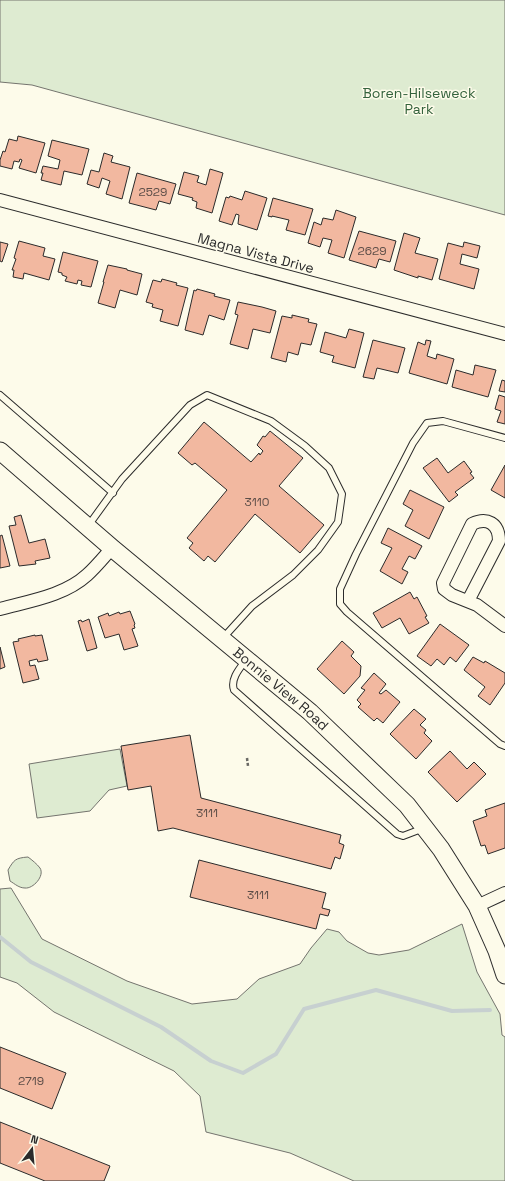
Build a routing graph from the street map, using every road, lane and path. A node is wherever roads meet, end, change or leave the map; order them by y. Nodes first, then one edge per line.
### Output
1 (0, 200) edge
2 (505, 334) edge
3 (0, 396) edge
4 (505, 438) edge
5 (0, 450) edge
6 (113, 493) junction
7 (88, 526) junction
8 (112, 548) junction
9 (468, 601) junction
10 (0, 609) edge
11 (505, 626) edge
12 (222, 640) junction
13 (246, 660) junction
14 (505, 746) edge
15 (247, 758) dead end
16 (248, 766) dead end
17 (425, 828) junction
18 (505, 893) edge
19 (477, 906) junction
20 (505, 975) edge

1 - 2 street, Magna Vista Drive
3 - 6 lane
4 - 14 lane
5 - 7 street, Bonnie View Road
6 - 7 lane
6 - 12 lane
7 - 8 street, Bonnie View Road
8 - 10 street
8 - 12 street, Bonnie View Road
9 - 9 street
9 - 11 street
12 - 13 street, Bonnie View Road
13 - 17 street, Bonnie View Road
13 - 17 lane
15 - 16 path
17 - 19 street, Bonnie View Road
18 - 19 street
19 - 20 street, Bonnie View Road

